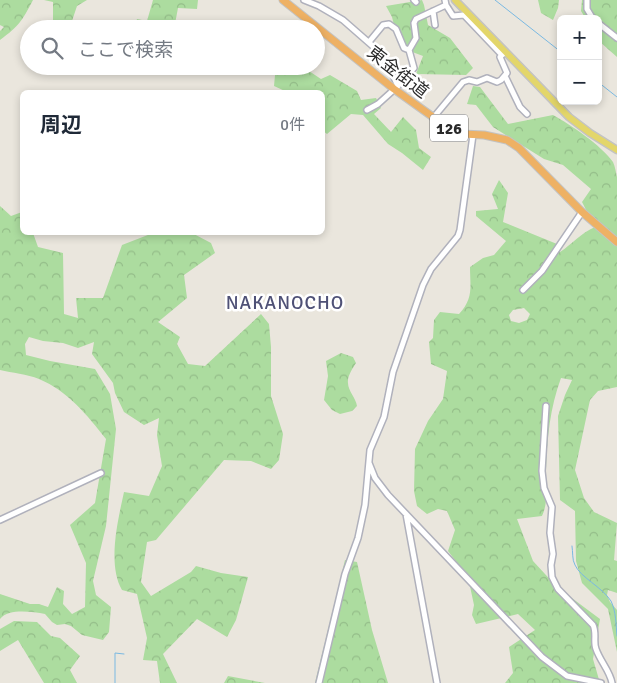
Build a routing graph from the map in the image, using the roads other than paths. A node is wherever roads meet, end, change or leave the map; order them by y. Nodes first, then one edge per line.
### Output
1 (304, 0) edge
2 (455, 0) edge
3 (587, 0) edge
4 (288, 2) edge
5 (446, 3) edge
6 (433, 11) junction
7 (591, 15) edge
8 (311, 20) edge
9 (435, 25) dead end
10 (602, 26) edge
11 (325, 31) edge
12 (617, 38) edge
13 (370, 42) junction
14 (409, 50) junction
15 (503, 53) junction
16 (505, 76) junction
17 (396, 88) junction
18 (367, 110) dead end
19 (527, 114) dead end
20 (433, 118) junction
21 (473, 135) junction
22 (617, 150) edge
23 (582, 212) junction
24 (617, 242) edge
25 (523, 290) dead end
26 (546, 406) dead end
27 (368, 460) junction
28 (101, 473) dead end
29 (406, 514) junction
30 (0, 520) edge
31 (319, 683) edge
32 (437, 683) edge
33 (601, 683) edge
34 (612, 683) edge

1 - 13 street
2 - 15 main road
3 - 7 street
4 - 8 highway, 東金街道 / 126
5 - 6 street
5 - 15 street
6 - 9 street
6 - 14 street
10 - 12 street
11 - 17 highway, 東金街道 / 126
13 - 14 street
13 - 17 street
14 - 17 street
15 - 16 street
15 - 22 main road
16 - 19 street
16 - 20 street
17 - 18 street
17 - 20 highway, 東金街道 / 126
20 - 21 highway, 東金街道 / 126
21 - 23 highway, 東金街道 / 126
21 - 27 street
23 - 24 highway, 東金街道 / 126
23 - 25 street
26 - 34 street
27 - 29 street
27 - 31 street
28 - 30 street
29 - 32 street
29 - 33 street

